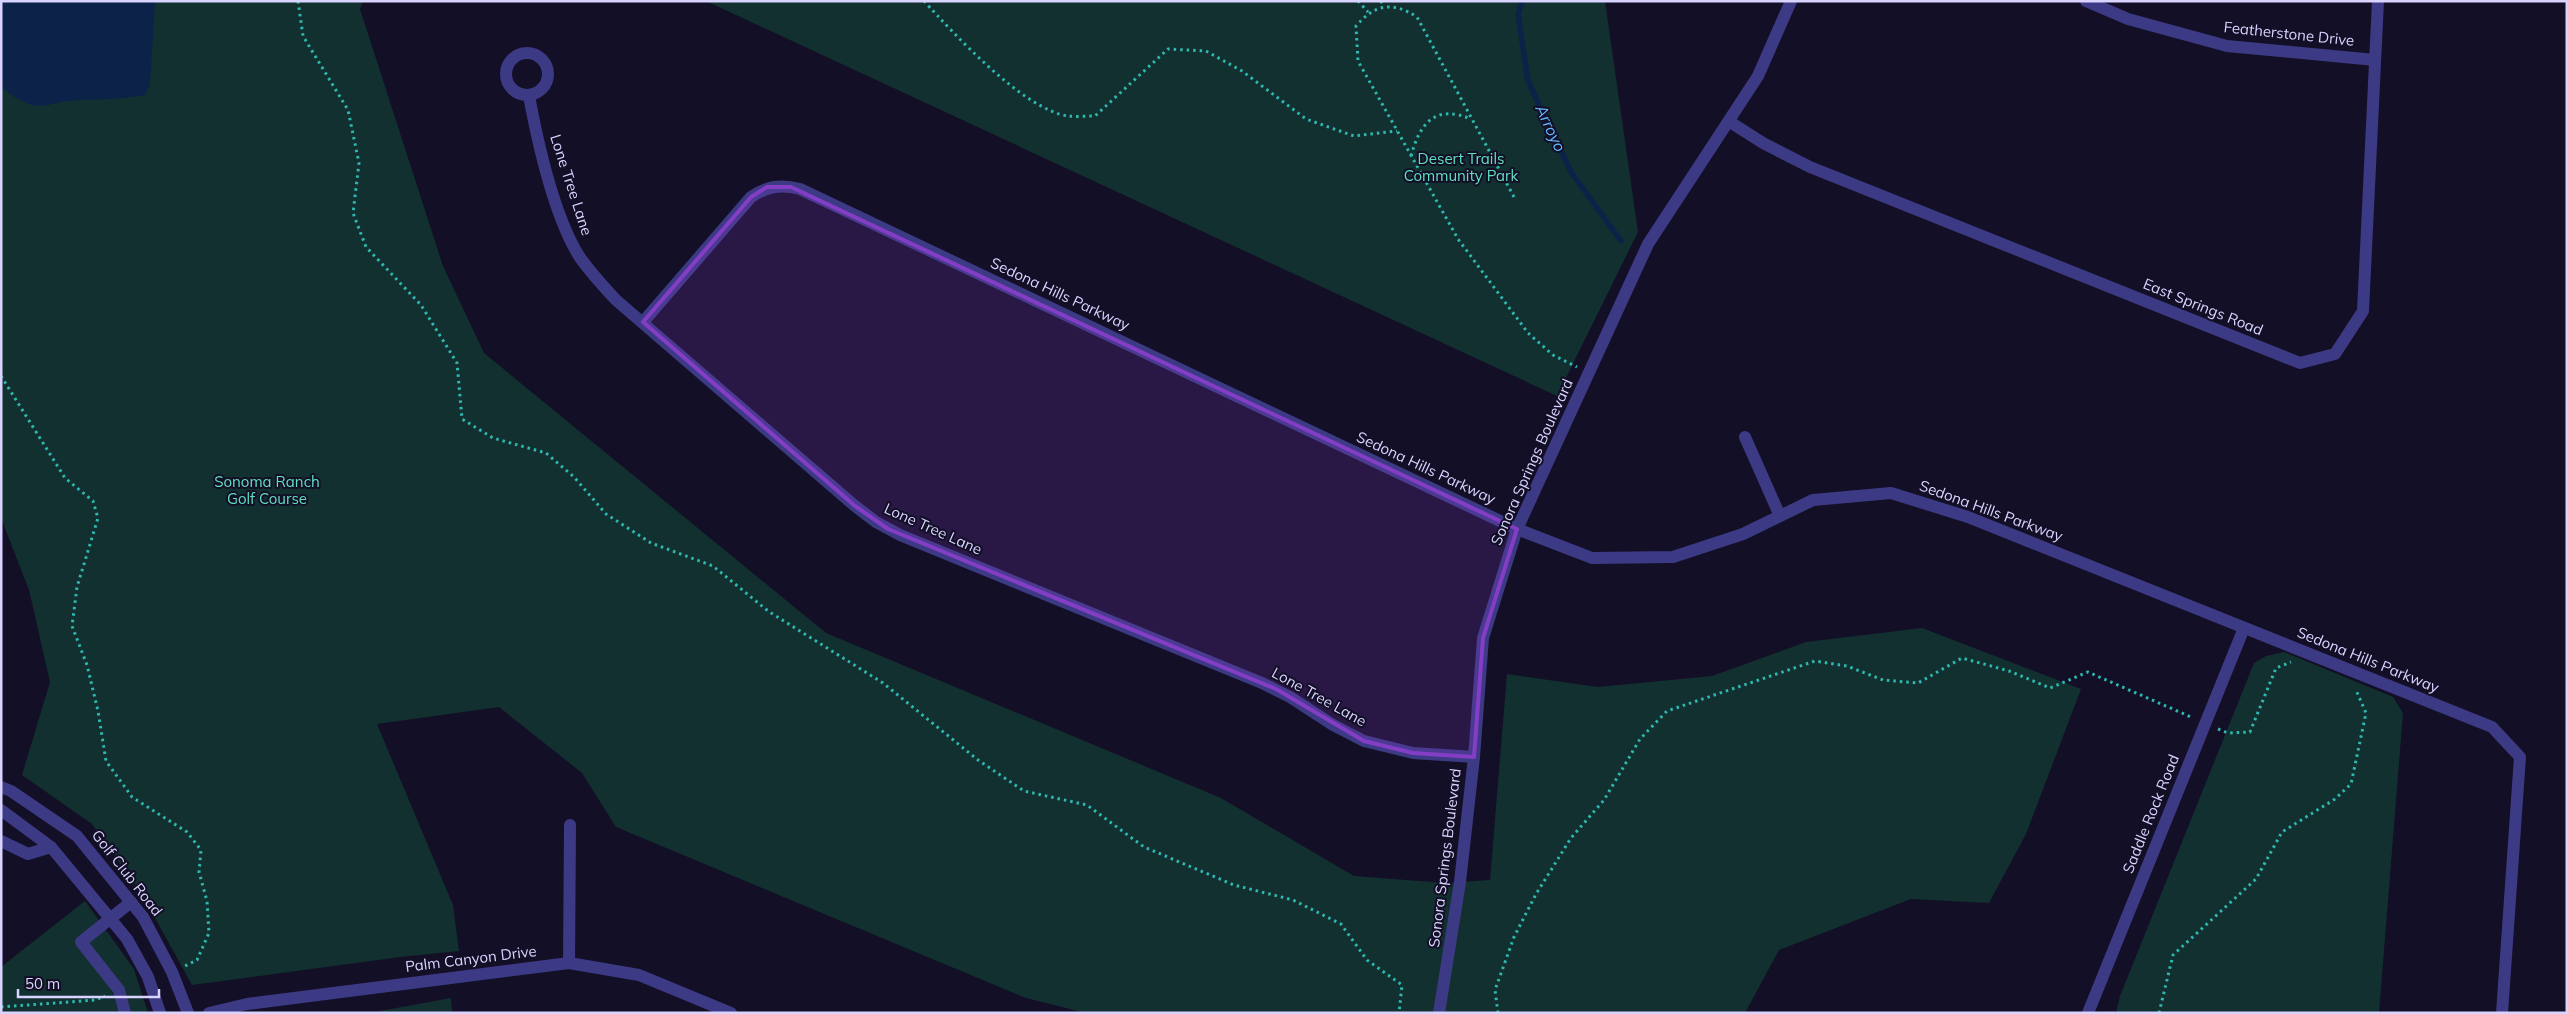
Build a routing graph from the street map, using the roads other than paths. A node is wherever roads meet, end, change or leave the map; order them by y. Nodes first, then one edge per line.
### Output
1 (1791, 1) edge
2 (2086, 1) edge
3 (2378, 1) edge
4 (2375, 60) junction
5 (529, 96) dead end
6 (1730, 122) junction
7 (643, 322) junction
8 (1745, 436) dead end
9 (1780, 516) junction
10 (1517, 529) junction
11 (2244, 628) junction
12 (1474, 756) junction
13 (1, 788) edge
14 (1, 810) edge
15 (570, 825) dead end
16 (1, 841) edge
17 (51, 847) junction
18 (131, 902) junction
19 (110, 918) junction
20 (569, 963) junction
21 (126, 1013) edge
22 (160, 1013) edge
23 (188, 1013) edge
24 (209, 1013) edge
25 (731, 1013) edge
26 (1439, 1013) edge
27 (2088, 1013) edge
28 (2502, 1013) edge

1 - 6 street, Sonora Springs Boulevard
2 - 4 street, Featherstone Drive
3 - 4 street, East Springs Road
4 - 6 street, East Springs Road
5 - 7 street, Lone Tree Lane
6 - 10 street, Sonora Springs Boulevard
7 - 10 street, Sedona Hills Parkway
7 - 12 street, Lone Tree Lane
8 - 9 street
9 - 10 street, Sedona Hills Parkway
9 - 11 street, Sedona Hills Parkway
10 - 12 street, Sonora Springs Boulevard
11 - 27 street, Saddle Rock Road
11 - 28 street, Sedona Hills Parkway
12 - 26 street, Sonora Springs Boulevard
13 - 18 street, Golf Club Road
14 - 17 street
15 - 20 street
16 - 17 street
17 - 19 street
18 - 19 street
18 - 23 street, Golf Club Road
19 - 21 street
19 - 22 street
20 - 24 street, Palm Canyon Drive
20 - 25 street, Palm Canyon Drive

